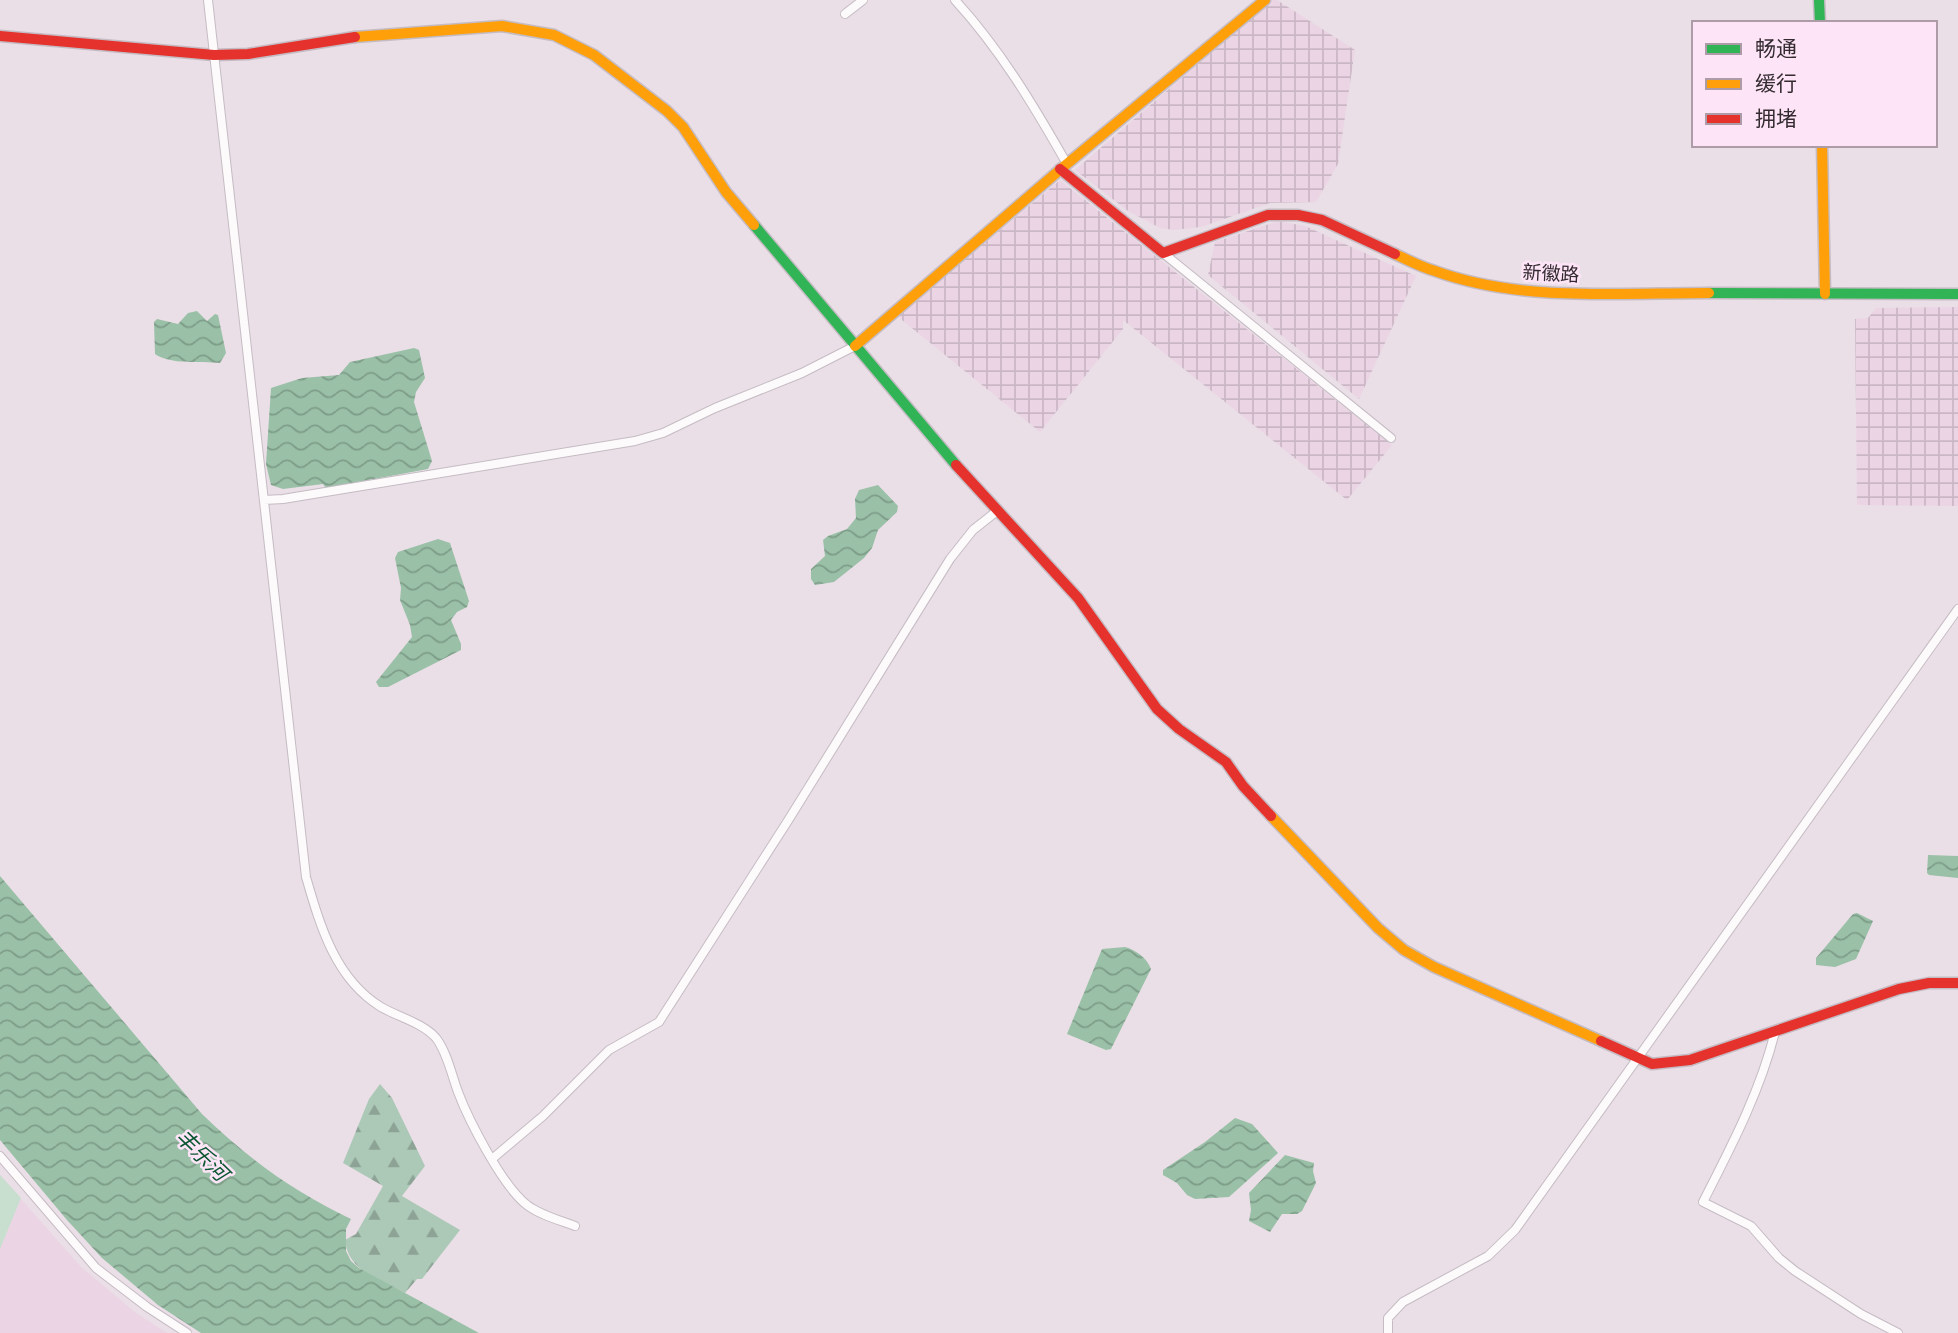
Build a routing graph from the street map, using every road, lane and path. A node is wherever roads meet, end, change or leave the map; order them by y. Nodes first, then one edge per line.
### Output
1 (208, 0) edge
2 (863, 0) edge
3 (955, 0) edge
4 (1265, 0) edge
5 (1819, 0) edge
6 (845, 14) dead end
7 (1820, 21) edge
8 (0, 36) edge
9 (214, 55) junction
10 (1822, 147) edge
11 (1064, 166) junction
12 (1163, 253) junction
13 (1825, 294) junction
14 (1958, 294) edge
15 (855, 346) junction
16 (1391, 438) dead end
17 (264, 500) junction
18 (997, 511) junction
19 (1958, 609) edge
20 (1958, 983) edge
21 (1776, 1032) junction
22 (1638, 1059) junction
23 (0, 1156) edge
24 (492, 1159) junction
25 (575, 1226) dead end
26 (187, 1333) edge
27 (1388, 1333) edge
28 (1898, 1333) edge

1 - 9 street
2 - 6 street
3 - 11 street
4 - 11 street
5 - 7 street
8 - 9 street
9 - 15 street
9 - 17 street
10 - 13 street
11 - 12 street
11 - 15 street
12 - 13 street, 新徽路
12 - 16 street
13 - 14 street, 新徽路
15 - 17 street
15 - 18 street
17 - 24 street
18 - 22 street
18 - 24 street
19 - 22 street
20 - 21 street
21 - 22 street
21 - 28 street
22 - 27 street
23 - 26 street
24 - 25 street

